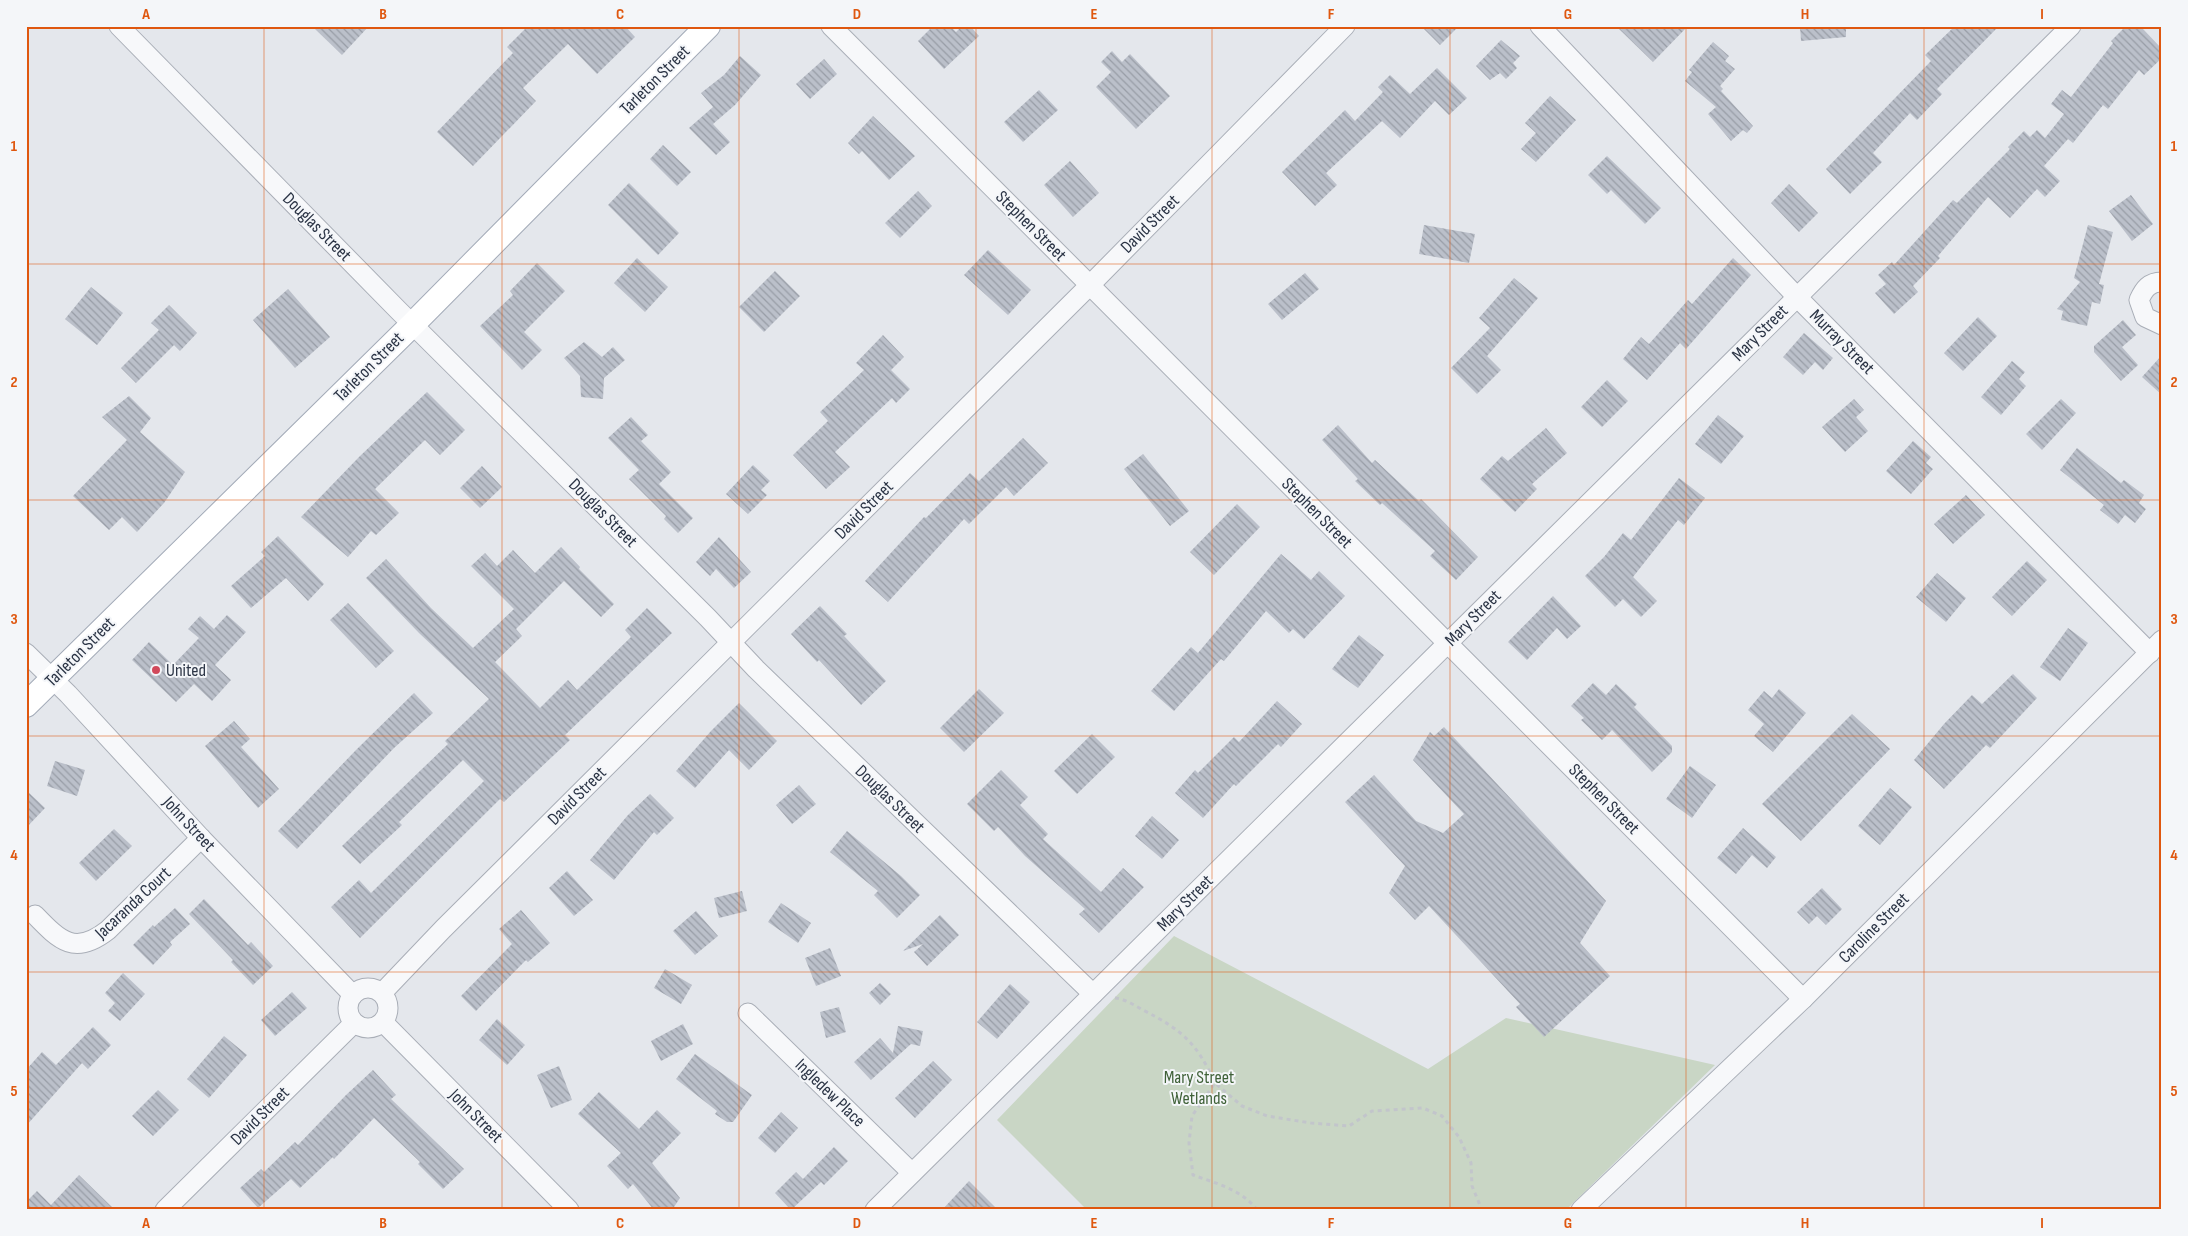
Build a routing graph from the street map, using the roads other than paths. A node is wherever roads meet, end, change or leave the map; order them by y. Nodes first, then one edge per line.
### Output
1 (119, 26) edge
2 (708, 26) edge
3 (831, 26) edge
4 (1345, 26) edge
5 (1540, 26) edge
6 (2071, 26) edge
7 (2162, 282) edge
8 (1090, 285) junction
9 (1797, 297) junction
10 (413, 324) junction
11 (2162, 326) edge
12 (730, 643) junction
13 (1447, 643) junction
14 (2156, 646) edge
15 (26, 653) edge
16 (53, 679) junction
17 (26, 705) edge
18 (201, 838) junction
19 (35, 915) dead end
20 (382, 993) junction
21 (1093, 994) junction
22 (353, 995) junction
23 (1803, 999) junction
24 (748, 1013) dead end
25 (354, 1022) junction
26 (383, 1022) junction
27 (912, 1172) junction
28 (165, 1210) edge
29 (569, 1210) edge
30 (874, 1210) edge
31 (1582, 1210) edge

1 - 10 street, Douglas Street
2 - 10 main road, Tarleton Street
3 - 8 street, Stephen Street
4 - 8 street, David Street
5 - 9 street, Murray Street
6 - 9 street, Mary Street
7 - 11 street
8 - 12 street, David Street
8 - 13 street, Stephen Street
9 - 13 street, Mary Street
9 - 14 street, Murray Street
10 - 12 street, Douglas Street
10 - 16 main road, Tarleton Street
12 - 20 street, David Street
12 - 21 street, Douglas Street
13 - 21 street, Mary Street
13 - 23 street, Stephen Street
14 - 23 street, Caroline Street
15 - 16 street, John Street
16 - 17 main road, Tarleton Street
16 - 18 street, John Street
18 - 19 street, Jacaranda Court
18 - 22 street, John Street
20 - 22 street
20 - 26 street
21 - 27 street, Mary Street
22 - 25 street
23 - 31 street, Caroline Street
24 - 27 street, Ingledew Place
25 - 26 street
25 - 28 street, David Street
26 - 29 street, John Street
27 - 30 street, Mary Street

